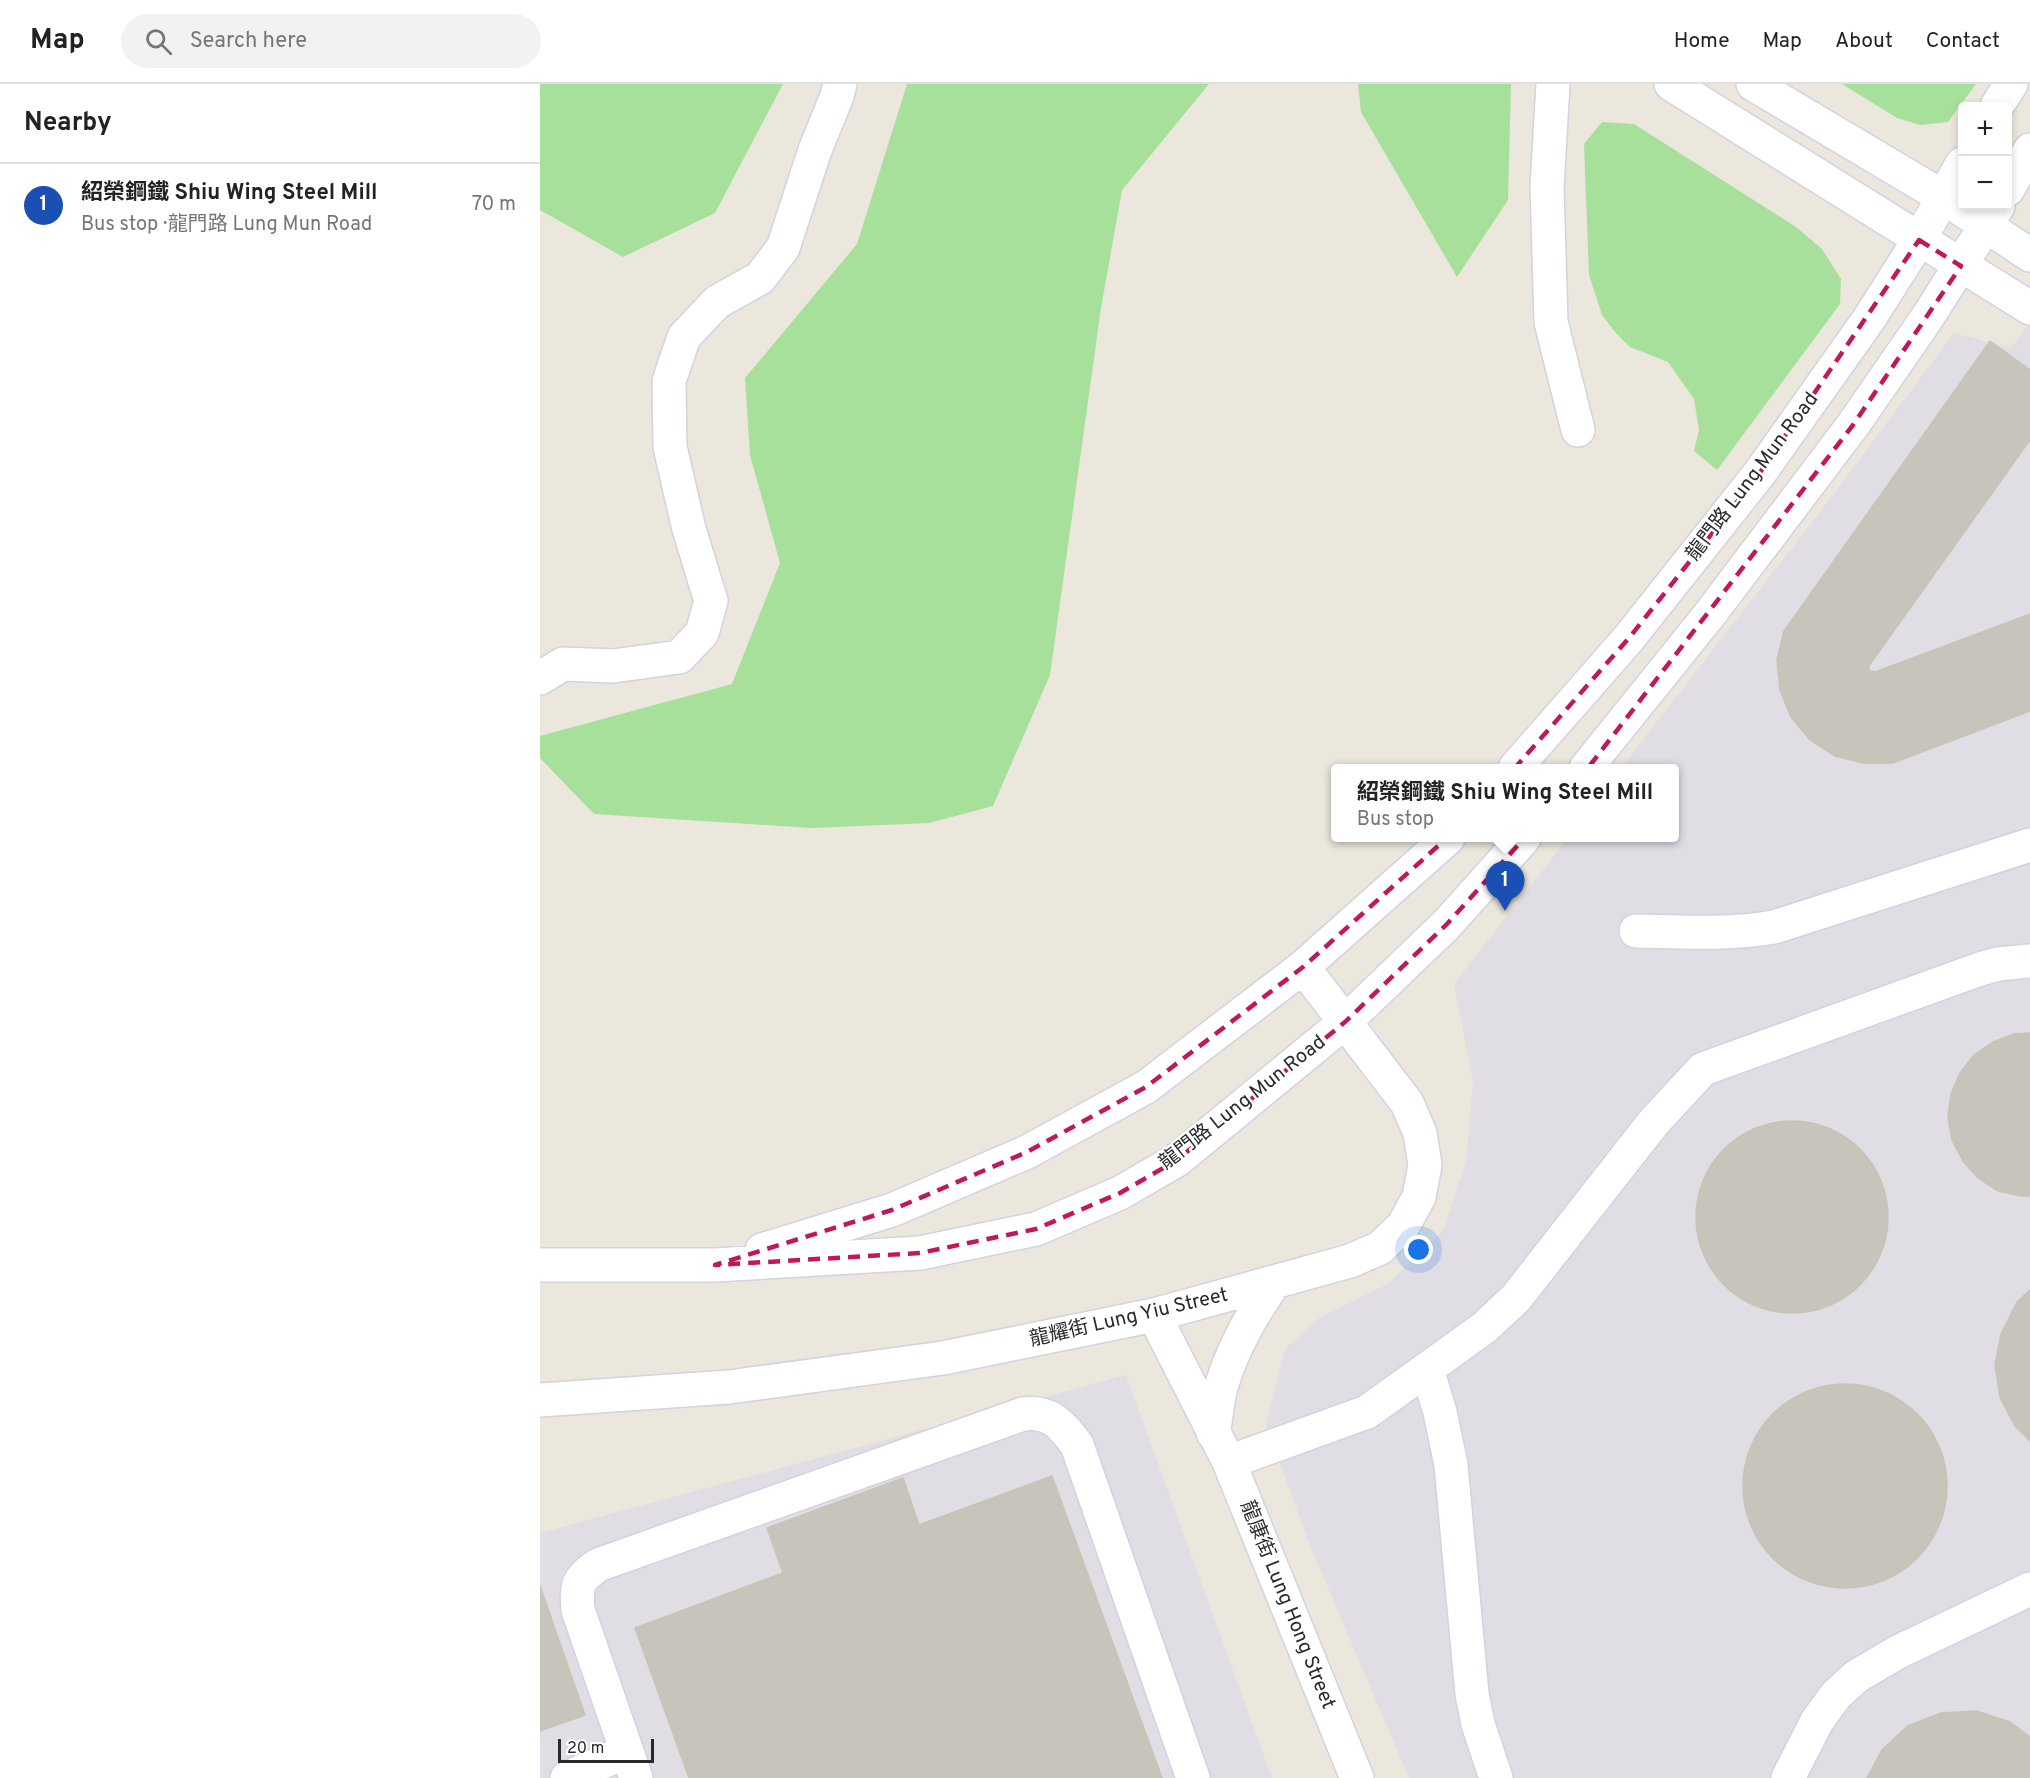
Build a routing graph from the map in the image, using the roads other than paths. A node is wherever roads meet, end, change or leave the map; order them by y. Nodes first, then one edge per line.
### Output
1 (840, 84) edge
2 (1553, 84) edge
3 (1671, 84) edge
4 (1753, 84) edge
5 (2011, 84) edge
6 (2000, 102) edge
7 (2030, 150) edge
8 (1958, 171) edge
9 (2012, 181) edge
10 (1943, 197) junction
11 (1992, 216) edge
12 (1919, 240) junction
13 (2030, 255) edge
14 (1961, 266) junction
15 (2030, 308) edge
16 (1578, 430) dead end
17 (540, 678) edge
18 (1519, 764) edge
19 (1589, 764) edge
20 (1442, 842) edge
21 (1520, 842) edge
22 (2030, 845) edge
23 (1636, 931) dead end
24 (2030, 961) edge
25 (1303, 966) junction
26 (1345, 1022) junction
27 (715, 1264) junction
28 (540, 1265) edge
29 (1274, 1283) junction
30 (1154, 1315) junction
31 (1427, 1369) junction
32 (540, 1400) edge
33 (1214, 1433) junction
34 (1229, 1462) junction
35 (2030, 1589) edge
36 (632, 1765) edge
37 (567, 1778) edge
38 (1193, 1778) edge
39 (1357, 1778) edge
40 (1496, 1778) edge
41 (1788, 1778) edge

1 - 17 street
2 - 16 street
3 - 12 street
4 - 10 street
5 - 6 street
7 - 9 street
8 - 10 street, 龍門路 Lung Mun Road
10 - 11 street
10 - 12 street, 龍門路 Lung Mun Road
11 - 13 street
11 - 14 street
12 - 14 street
12 - 18 street, 龍門路 Lung Mun Road
14 - 15 street
14 - 19 street
20 - 25 street, 龍門路 Lung Mun Road
21 - 26 street, 龍門路 Lung Mun Road
22 - 23 street
24 - 31 street
25 - 26 street, 龍耀街 Lung Yiu Street
25 - 27 street, 龍門路 Lung Mun Road
26 - 27 street, 龍門路 Lung Mun Road
26 - 29 street, 龍耀街 Lung Yiu Street
27 - 28 street, 龍門路 Lung Mun Road
29 - 30 street, 龍耀街 Lung Yiu Street
29 - 33 street
30 - 32 street, 龍耀街 Lung Yiu Street
30 - 33 street, 龍康街 Lung Hong Street
31 - 34 street
31 - 40 street
33 - 34 street, 龍康街 Lung Hong Street
34 - 39 street, 龍康街 Lung Hong Street
35 - 41 street
36 - 37 street
36 - 38 street

